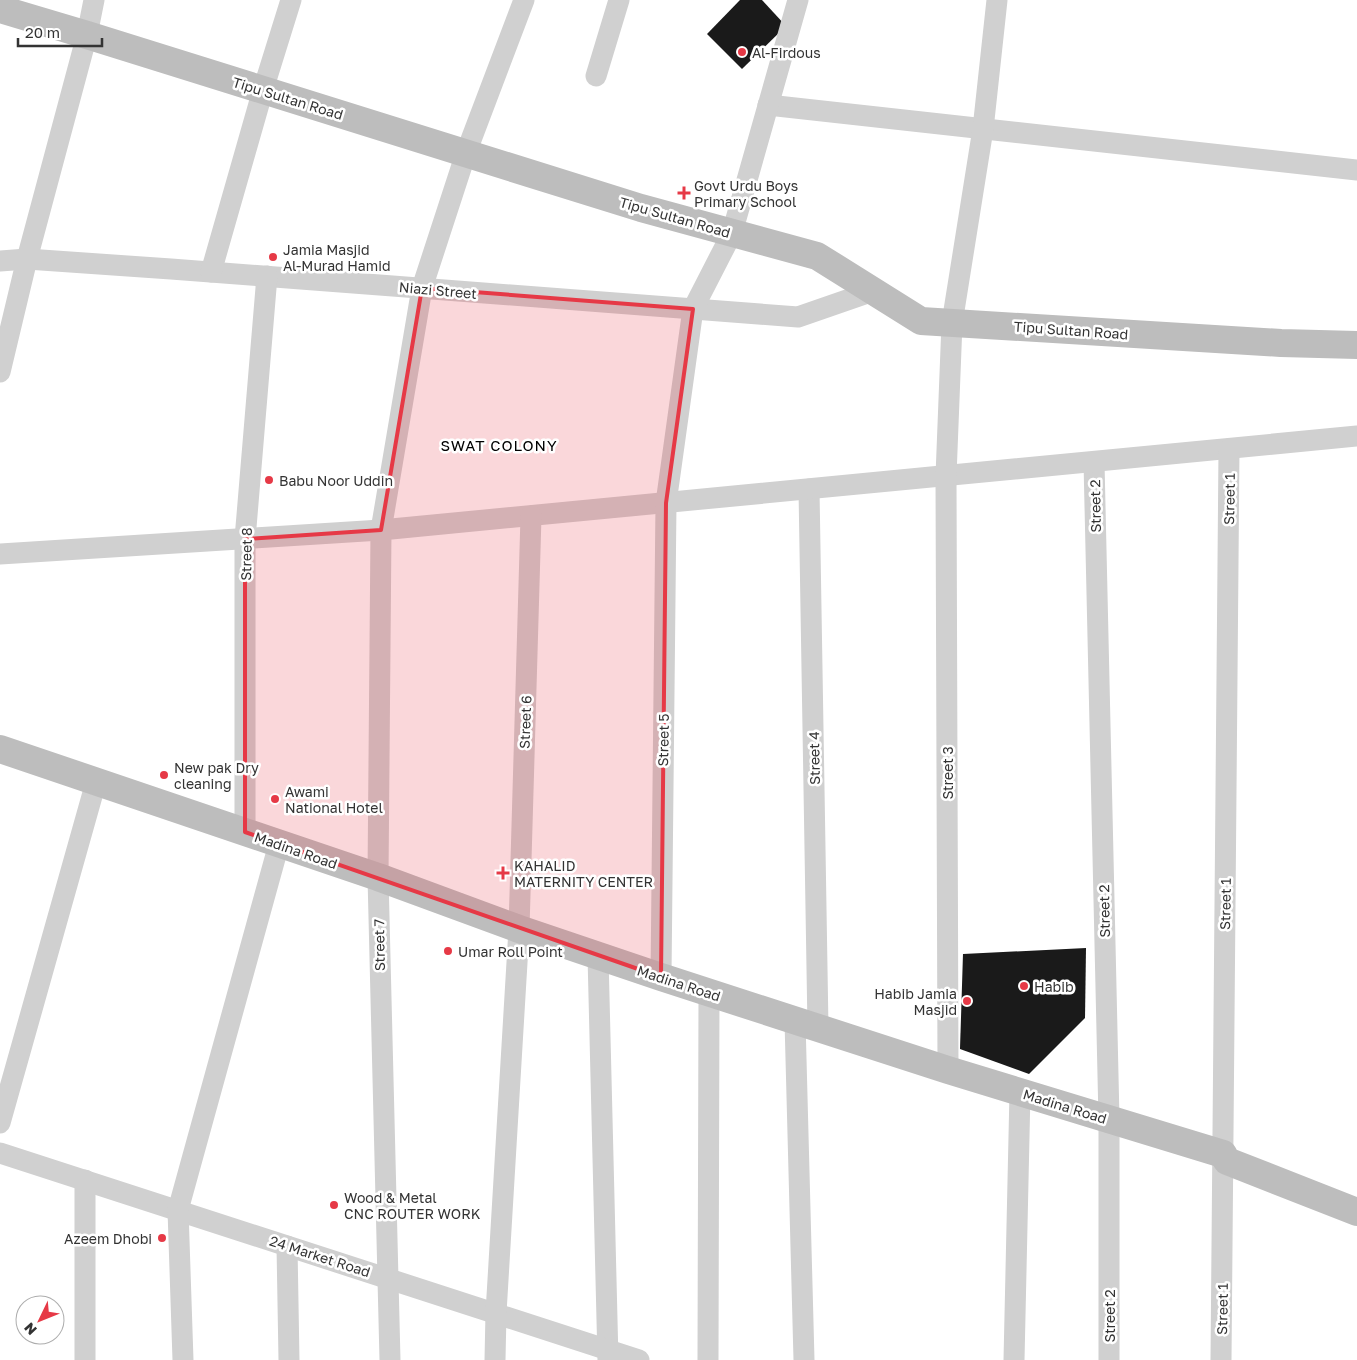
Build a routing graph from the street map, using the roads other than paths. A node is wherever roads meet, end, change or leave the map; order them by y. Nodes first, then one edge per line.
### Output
1 (94, 0) edge
2 (291, 0) edge
3 (524, 0) edge
4 (619, 0) edge
5 (798, 0) edge
6 (997, 0) edge
7 (0, 9) edge
8 (87, 35) junction
9 (596, 76) dead end
10 (263, 90) junction
11 (768, 105) junction
12 (983, 129) junction
13 (466, 153) junction
14 (1357, 170) edge
15 (732, 233) junction
16 (27, 259) junction
17 (0, 261) edge
18 (211, 272) junction
19 (267, 276) junction
20 (422, 288) junction
21 (873, 291) junction
22 (693, 309) junction
23 (952, 323) junction
24 (1357, 345) edge
25 (0, 372) edge
26 (1357, 436) edge
27 (1229, 449) junction
28 (1094, 462) junction
29 (946, 476) junction
30 (810, 489) junction
31 (666, 503) junction
32 (530, 516) junction
33 (381, 530) junction
34 (245, 539) junction
35 (0, 554) edge
36 (0, 749) edge
37 (96, 782) junction
38 (245, 832) junction
39 (279, 844) junction
40 (378, 877) junction
41 (519, 929) junction
42 (598, 956) junction
43 (661, 977) junction
44 (709, 993) junction
45 (807, 1024) junction
46 (948, 1070) junction
47 (1020, 1092) junction
48 (1109, 1119) junction
49 (0, 1123) edge
50 (0, 1153) edge
51 (1223, 1154) junction
52 (85, 1180) junction
53 (178, 1210) junction
54 (1357, 1212) edge
55 (288, 1246) junction
56 (388, 1278) junction
57 (496, 1313) junction
58 (608, 1355) edge
59 (85, 1360) edge
60 (184, 1360) edge
61 (288, 1360) edge
62 (390, 1360) edge
63 (495, 1360) edge
64 (639, 1360) edge
65 (708, 1360) edge
66 (804, 1360) edge
67 (1014, 1360) edge
68 (1109, 1360) edge
69 (1221, 1360) edge

1 - 8 street
2 - 10 street
3 - 13 street, Street 7
4 - 9 street
5 - 11 street, Street 5
6 - 12 street, Street 3
7 - 8 street, Tipu Sultan Road
8 - 10 street, Tipu Sultan Road
8 - 16 street
10 - 13 street, Tipu Sultan Road
10 - 18 street
11 - 12 street
11 - 15 street, Street 5
12 - 14 street
12 - 23 street, Street 3
13 - 15 street, Tipu Sultan Road
13 - 20 street, Street 7
15 - 21 street, Tipu Sultan Road
15 - 22 street, Street 5
16 - 17 street, Niazi Street
16 - 18 street, Niazi Street
16 - 25 street
18 - 19 street, Niazi Street
19 - 20 street, Niazi Street
19 - 34 street, Street 8
20 - 22 street, Niazi Street
20 - 33 street, Street 7
21 - 22 street, Niazi Street
21 - 23 street, Tipu Sultan Road
22 - 31 street, Street 5
23 - 24 street, Tipu Sultan Road
23 - 29 street, Street 3
26 - 27 street
27 - 28 street
27 - 51 street, Street 1
28 - 29 street
28 - 48 street, Street 2
29 - 30 street
29 - 46 street, Street 3
30 - 31 street
30 - 45 street, Street 4
31 - 32 street
31 - 43 street, Street 5
32 - 33 street
32 - 41 street, Street 6
33 - 34 street
33 - 40 street, Street 7
34 - 35 street
34 - 38 street, Street 8
36 - 37 street, Madina Road
37 - 38 street, Madina Road
37 - 49 street
38 - 39 street, Madina Road
39 - 40 street, Madina Road
39 - 53 street
40 - 41 street, Madina Road
40 - 56 street, Street 7
41 - 42 street, Madina Road
41 - 57 street, Street 6
42 - 43 street, Madina Road
42 - 58 street
43 - 44 street, Madina Road
44 - 45 street, Madina Road
44 - 65 street
45 - 46 street, Madina Road
45 - 66 street, Street 4
46 - 47 street, Madina Road
47 - 48 street, Madina Road
47 - 67 street
48 - 51 street, Madina Road
48 - 68 street, Street 2
50 - 52 street, 24 Market Road
51 - 54 street, Madina Road
51 - 69 street, Street 1
52 - 53 street, 24 Market Road
52 - 59 street
53 - 55 street, 24 Market Road
53 - 60 street
55 - 56 street, 24 Market Road
55 - 61 street
56 - 57 street, 24 Market Road
56 - 62 street, Street 7
57 - 58 street, 24 Market Road
57 - 63 street, Street 6
58 - 64 street, 24 Market Road

